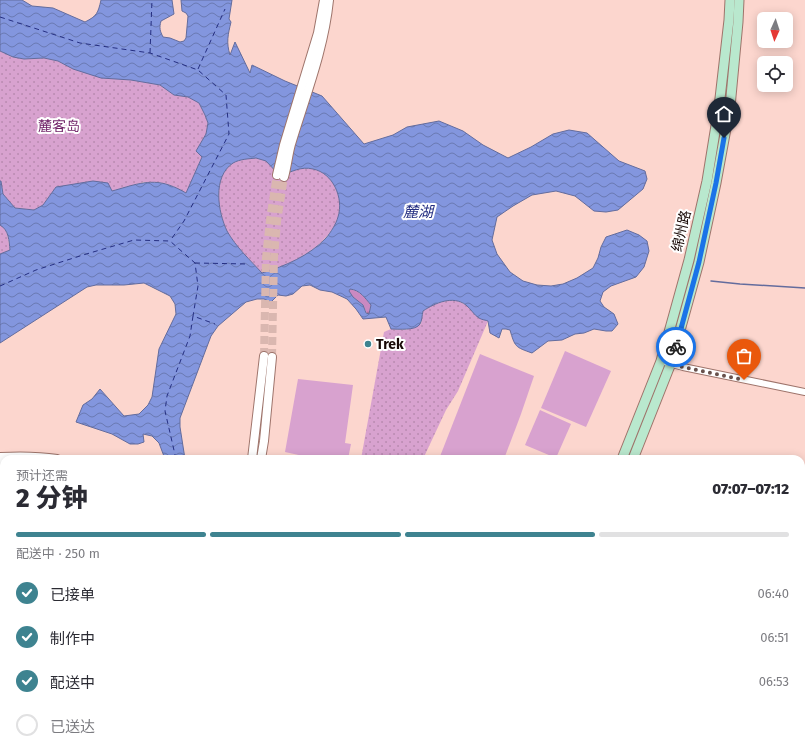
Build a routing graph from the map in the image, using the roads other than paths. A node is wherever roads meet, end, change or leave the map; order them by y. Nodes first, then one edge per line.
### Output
1 (324, 0) edge
2 (330, 0) edge
3 (730, 0) edge
4 (739, 0) edge
5 (311, 66) junction
6 (281, 176) tunnel mouth
7 (661, 361) junction
8 (671, 364) junction
9 (805, 392) edge
10 (253, 455) edge
11 (262, 455) edge
12 (624, 455) edge
13 (635, 455) edge

1 - 5 street
2 - 5 street
3 - 7 main road, 绵州路
4 - 8 main road, 绵州路
5 - 6 street
7 - 8 street
7 - 12 main road, 绵州路
8 - 9 street
8 - 13 main road, 绵州路
10 - 11 street

